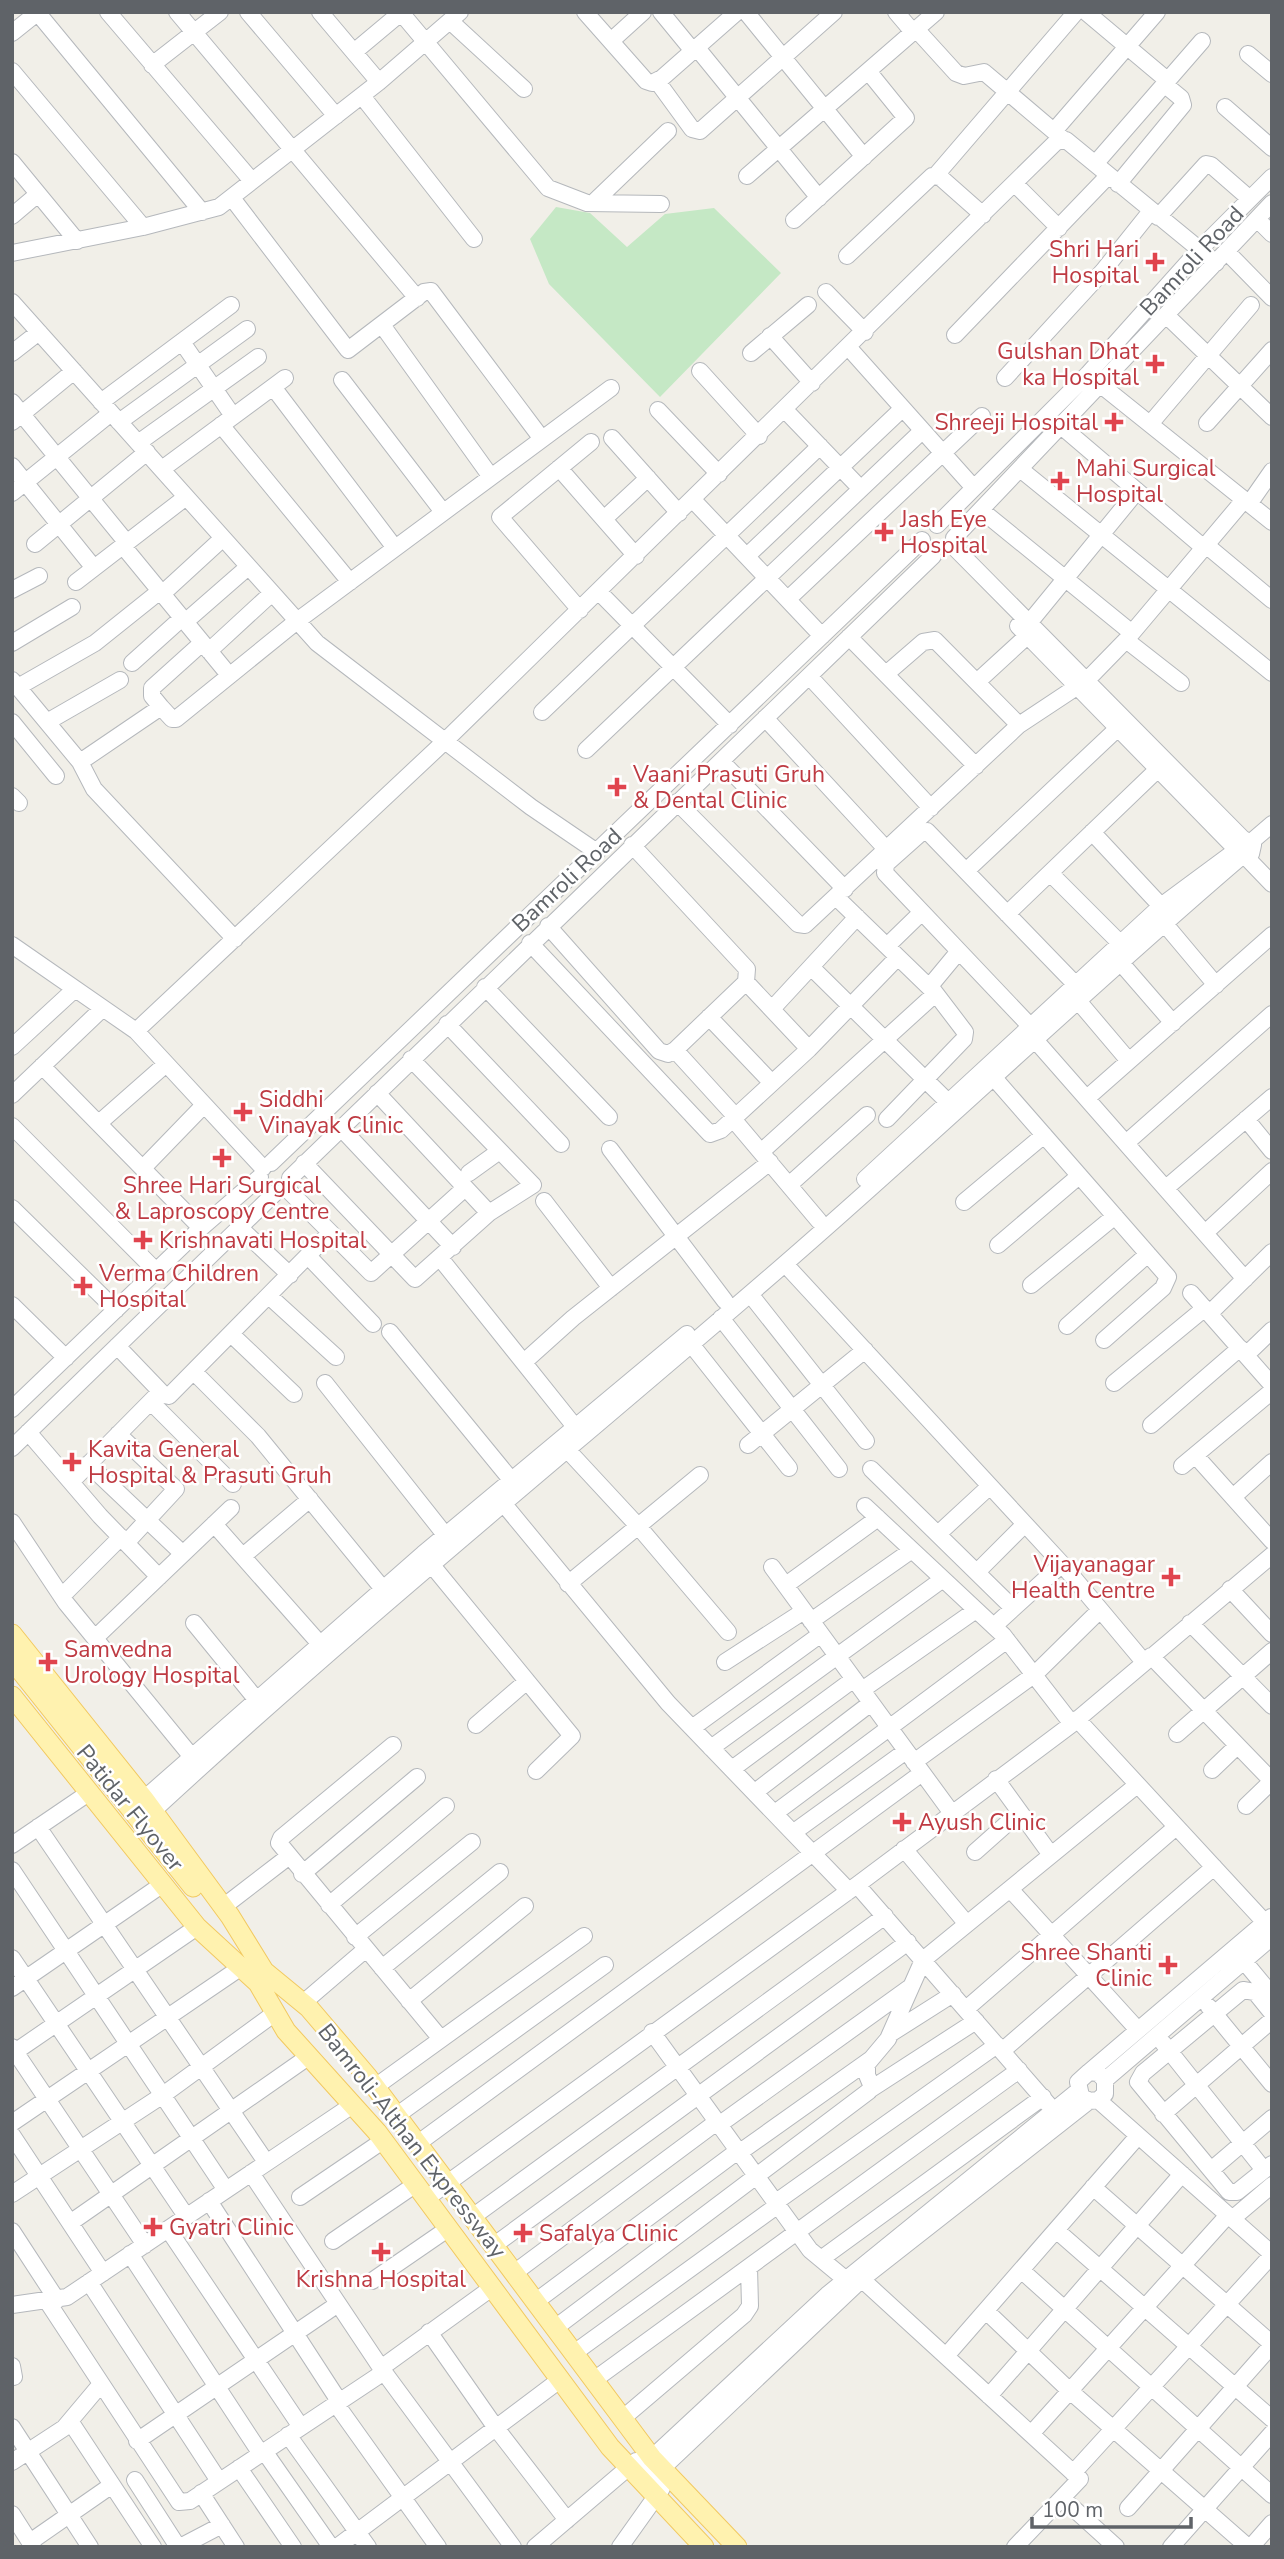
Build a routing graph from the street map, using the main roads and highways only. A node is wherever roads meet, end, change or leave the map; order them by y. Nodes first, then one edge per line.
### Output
1 (12, 1633) edge
2 (12, 1660) edge
3 (12, 1681) edge
4 (15, 1705) edge
5 (212, 1921) junction
6 (253, 1950) joint
7 (261, 1977) junction
8 (389, 2127) junction
9 (431, 2189) junction
10 (649, 2473) junction
11 (693, 2543) edge
12 (721, 2547) edge
13 (737, 2547) edge

1 - 5 main road
2 - 5 main road, Patidar Flyover
3 - 5 main road, Patidar Flyover
4 - 5 main road
5 - 6 main road, Patidar Flyover
5 - 7 main road, Patidar Flyover
6 - 7 main road, Bamroli-Althan Expressway
7 - 8 main road
7 - 8 main road
7 - 8 main road, Bamroli-Althan Expressway
8 - 9 main road, Bamroli-Althan Expressway
8 - 9 main road, Bamroli-Althan Expressway
9 - 10 main road, Bamroli-Althan Expressway
9 - 10 main road, Bamroli-Althan Expressway
9 - 10 main road
10 - 11 main road
10 - 12 main road, Bamroli-Althan Expressway
10 - 13 main road, Bamroli-Althan Expressway

